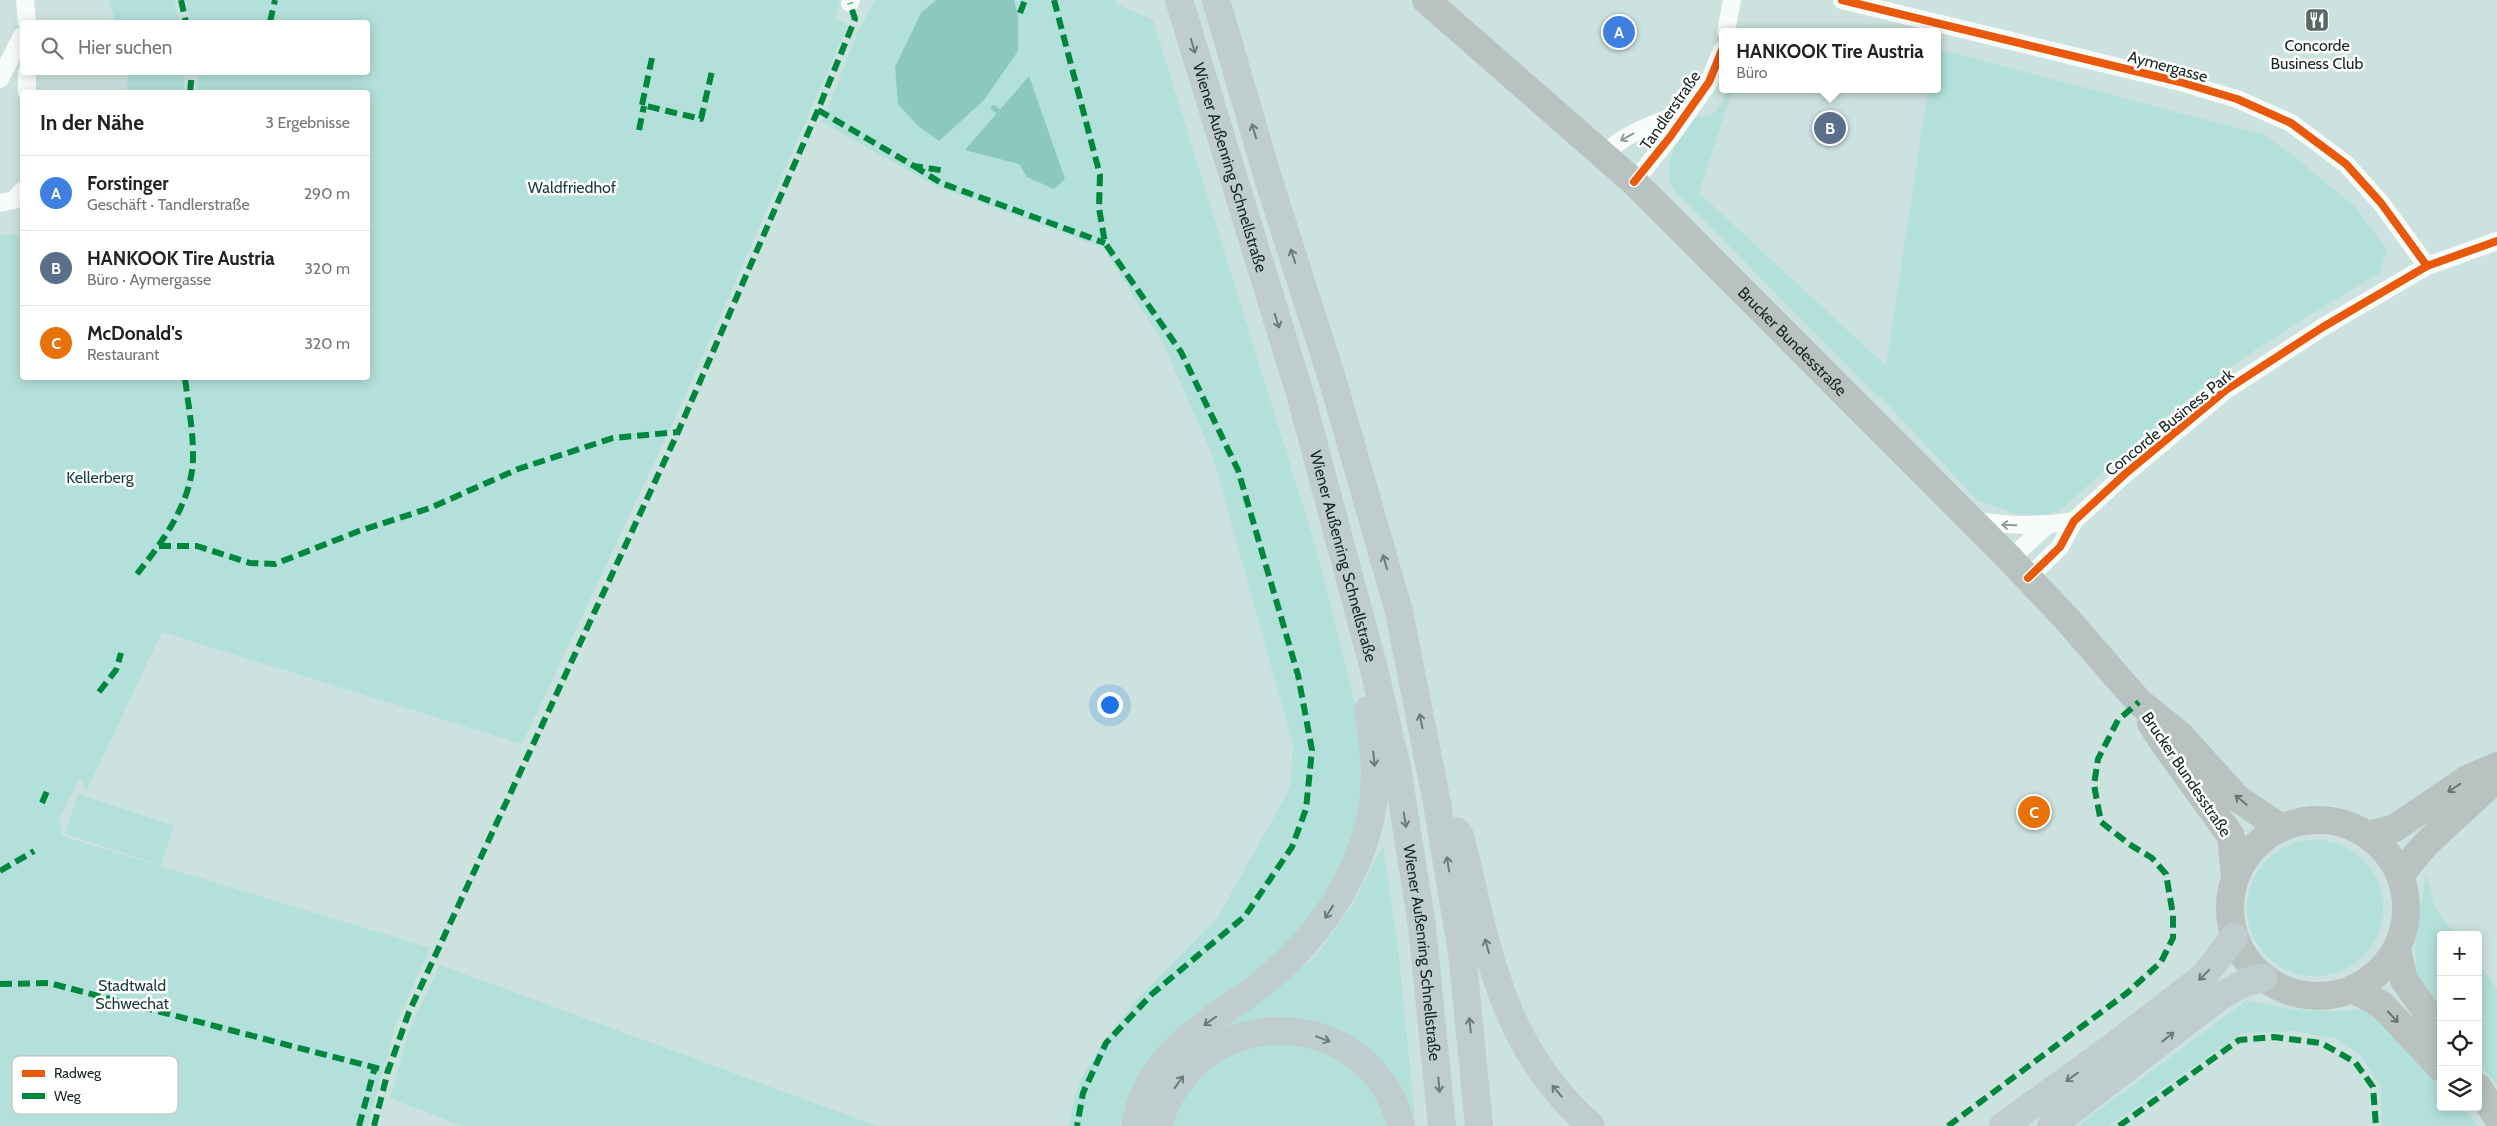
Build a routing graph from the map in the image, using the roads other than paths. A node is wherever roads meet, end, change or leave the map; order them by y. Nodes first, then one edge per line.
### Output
1 (25, 0) edge
2 (1179, 0) edge
3 (1216, 0) edge
4 (1426, 0) edge
5 (1732, 0) edge
6 (1842, 0) edge
7 (27, 20) edge
8 (1727, 28) edge
9 (20, 40) edge
10 (1719, 57) edge
11 (27, 75) edge
12 (0, 79) edge
13 (27, 90) edge
14 (1686, 112) junction
15 (1604, 155) junction
16 (1634, 182) junction
17 (20, 193) edge
18 (0, 203) edge
19 (2497, 241) edge
20 (2427, 266) junction
21 (1971, 520) junction
22 (2074, 521) junction
23 (2047, 525) junction
24 (2019, 569) junction
25 (1374, 669) junction
26 (2139, 702) junction
27 (2497, 766) edge
28 (2497, 776) edge
29 (1438, 803) junction
30 (2281, 828) junction
31 (2368, 835) junction
32 (2235, 876) junction
33 (2401, 876) junction
34 (2234, 937) junction
35 (2397, 949) junction
36 (2263, 978) junction
37 (2353, 989) junction
38 (2437, 1026) edge
39 (2439, 1066) edge
40 (2482, 1095) edge
41 (2489, 1110) edge
42 (1135, 1126) edge
43 (1159, 1126) edge
44 (1401, 1126) edge
45 (1442, 1126) edge
46 (1479, 1126) edge
47 (1591, 1126) edge
48 (2003, 1126) edge
49 (2051, 1126) edge

1 - 7 street
2 -> 25 highway, Wiener Außenring Schnellstraße
29 -> 3 highway, Wiener Außenring Schnellstraße
4 - 15 main road, Brucker Bundesstraße
5 - 8 street
6 - 20 street, Aymergasse
9 - 12 street
10 - 14 street, Tandlerstraße
11 - 13 street
14 -> 15 street, Tandlerstraße
14 - 16 street, Tandlerstraße
15 - 16 main road, Brucker Bundesstraße
16 - 21 main road, Brucker Bundesstraße
17 - 18 street
19 - 20 street, Concorde Business Park
20 - 22 street, Concorde Business Park
23 -> 21 street
21 - 24 main road, Brucker Bundesstraße
22 - 23 street
22 - 24 street, Concorde Business Park
23 - 24 street
24 - 26 main road, Brucker Bundesstraße
25 -> 42 highway
25 -> 45 highway, Wiener Außenring Schnellstraße
30 -> 26 main road, Brucker Bundesstraße
26 - 32 main road, Brucker Bundesstraße
27 -> 31 main road
28 - 33 main road
46 -> 29 highway, Wiener Außenring Schnellstraße
47 -> 29 highway
30 - 31 main road
30 - 32 main road
31 - 33 main road
32 - 34 main road
33 - 35 main road
34 - 36 main road
34 -> 48 highway
35 - 37 main road
35 - 38 main road
36 - 37 main road
49 -> 36 highway
37 -> 39 main road
40 - 41 main road
43 -> 44 highway

